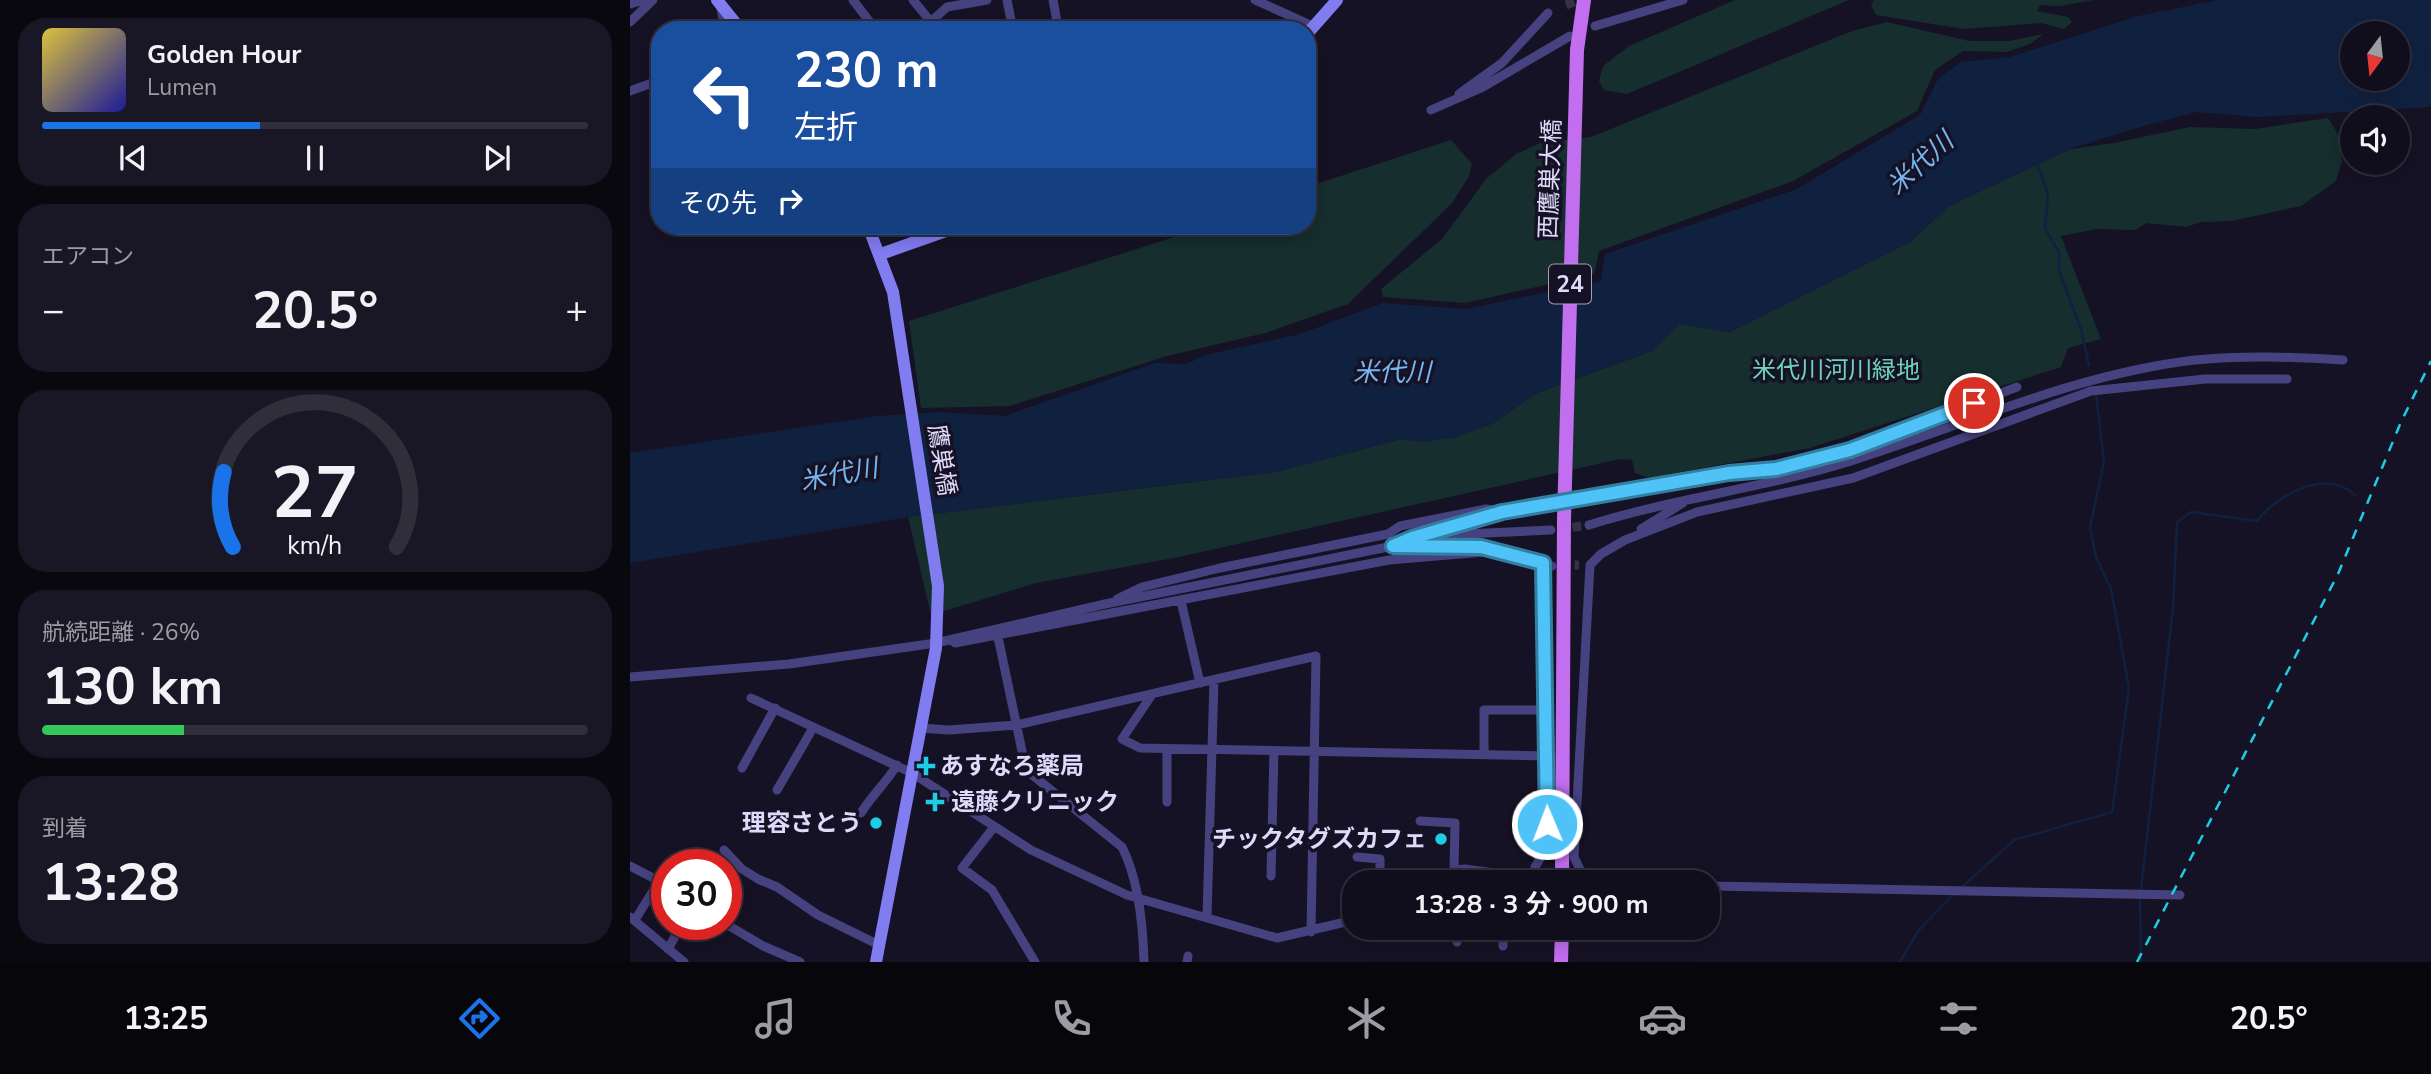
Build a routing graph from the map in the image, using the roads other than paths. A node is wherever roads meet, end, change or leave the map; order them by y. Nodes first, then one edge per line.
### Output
1 (645, 0) edge
2 (653, 0) edge
3 (853, 0) edge
4 (913, 0) edge
5 (987, 0) edge
6 (1007, 0) edge
7 (1053, 0) edge
8 (1255, 0) edge
9 (1337, 0) edge
10 (1584, 0) edge
11 (1684, 0) edge
12 (718, 1) edge
13 (630, 4) edge
14 (944, 4) edge
15 (1548, 13) dead end
16 (723, 21) edge
17 (734, 21) edge
18 (869, 21) edge
19 (929, 21) edge
20 (931, 21) edge
21 (1011, 21) edge
22 (1057, 21) edge
23 (1294, 21) edge
24 (630, 22) edge
25 (1316, 24) edge
26 (1595, 26) dead end
27 (1570, 36) dead end
28 (651, 83) edge
29 (630, 91) edge
30 (872, 235) edge
31 (935, 235) edge
32 (881, 254) junction
33 (2343, 360) dead end
34 (2287, 379) dead end
35 (2017, 387) dead end
36 (1691, 498) junction
37 (1502, 512) junction
38 (1588, 525) tunnel mouth
39 (1551, 530) tunnel mouth
40 (1625, 540) junction
41 (1393, 546) junction
42 (1496, 551) junction
43 (1579, 565) tunnel mouth
44 (1590, 565) junction
45 (1181, 601) junction
46 (1105, 604) junction
47 (998, 638) junction
48 (936, 642) junction
49 (630, 677) edge
50 (1214, 681) junction
51 (1200, 684) junction
52 (1151, 696) junction
53 (751, 698) dead end
54 (775, 708) junction
55 (1547, 710) junction
56 (1016, 724) junction
57 (813, 728) junction
58 (920, 728) junction
59 (1167, 749) junction
60 (1210, 749) junction
61 (1274, 751) junction
62 (1315, 752) junction
63 (1484, 754) junction
64 (1547, 756) junction
65 (897, 765) junction
66 (743, 768) dead end
67 (912, 773) junction
68 (778, 790) dead end
69 (1167, 802) dead end
70 (861, 813) dead end
71 (1420, 821) dead end
72 (994, 827) junction
73 (1357, 857) dead end
74 (630, 866) edge
75 (742, 869) edge
76 (1380, 870) edge
77 (1457, 870) edge
78 (1535, 870) edge
79 (1562, 870) edge
80 (1580, 870) edge
81 (1271, 876) dead end
82 (651, 877) edge
83 (1720, 886) edge
84 (2180, 895) dead end
85 (1135, 896) junction
86 (651, 897) edge
87 (1207, 916) junction
88 (632, 918) edge
89 (1342, 923) edge
90 (1311, 932) junction
91 (742, 934) edge
92 (673, 940) edge
93 (1503, 940) edge
94 (1562, 940) edge
95 (879, 946) junction
96 (1503, 946) dead end
97 (668, 949) junction
98 (684, 962) edge
99 (800, 962) edge
100 (876, 962) edge
101 (1035, 962) edge
102 (1144, 962) edge
103 (1562, 962) edge

1 - 13 street
2 - 24 street
3 - 18 street
4 - 19 street
5 - 14 street
6 - 21 street
7 - 22 street
8 - 23 street
9 - 25 street
10 - 79 main road, 西鷹巣大橋 / 24, bridge
11 - 26 street
12 - 16 street
12 - 17 street
14 - 20 street
15 - 27 street
28 - 29 street
30 - 32 street, 鷹巣橋
31 - 32 street
32 - 48 street, 鷹巣橋
33 - 36 street
34 - 40 street
35 - 37 street
36 - 38 street
36 - 40 street
37 - 41 street
37 - 46 street
39 - 41 street
40 - 44 street
41 - 42 street
41 - 46 street
42 - 45 street
42 - 55 street
43 - 44 street
44 - 80 street
45 - 47 street
45 - 51 street
46 - 48 street
47 - 48 street
47 - 56 street
48 - 49 street
48 - 58 street, 鷹巣橋
50 - 51 street
50 - 60 street
50 - 62 street
51 - 52 street
52 - 56 street
52 - 59 street
53 - 54 street
54 - 57 street
54 - 66 street
55 - 63 street
55 - 64 street
56 - 58 street
56 - 85 street
57 - 65 street
57 - 68 street
58 - 67 street, 鷹巣橋
59 - 60 street
59 - 69 street
60 - 61 street
60 - 87 street
61 - 62 street
61 - 81 street
62 - 63 street
62 - 90 street
63 - 64 street
64 - 78 street
65 - 67 street
65 - 70 street
67 - 72 street
67 - 95 street, 鷹巣橋
71 - 77 street
72 - 85 street
72 - 101 street
73 - 76 street
74 - 82 street
75 - 95 street
83 - 84 street
85 - 87 street
85 - 102 street
86 - 88 street
87 - 90 street
88 - 97 street
89 - 90 street
91 - 99 street
92 - 97 street
93 - 96 street
94 - 103 main road
95 - 100 street, 鷹巣橋
97 - 98 street

